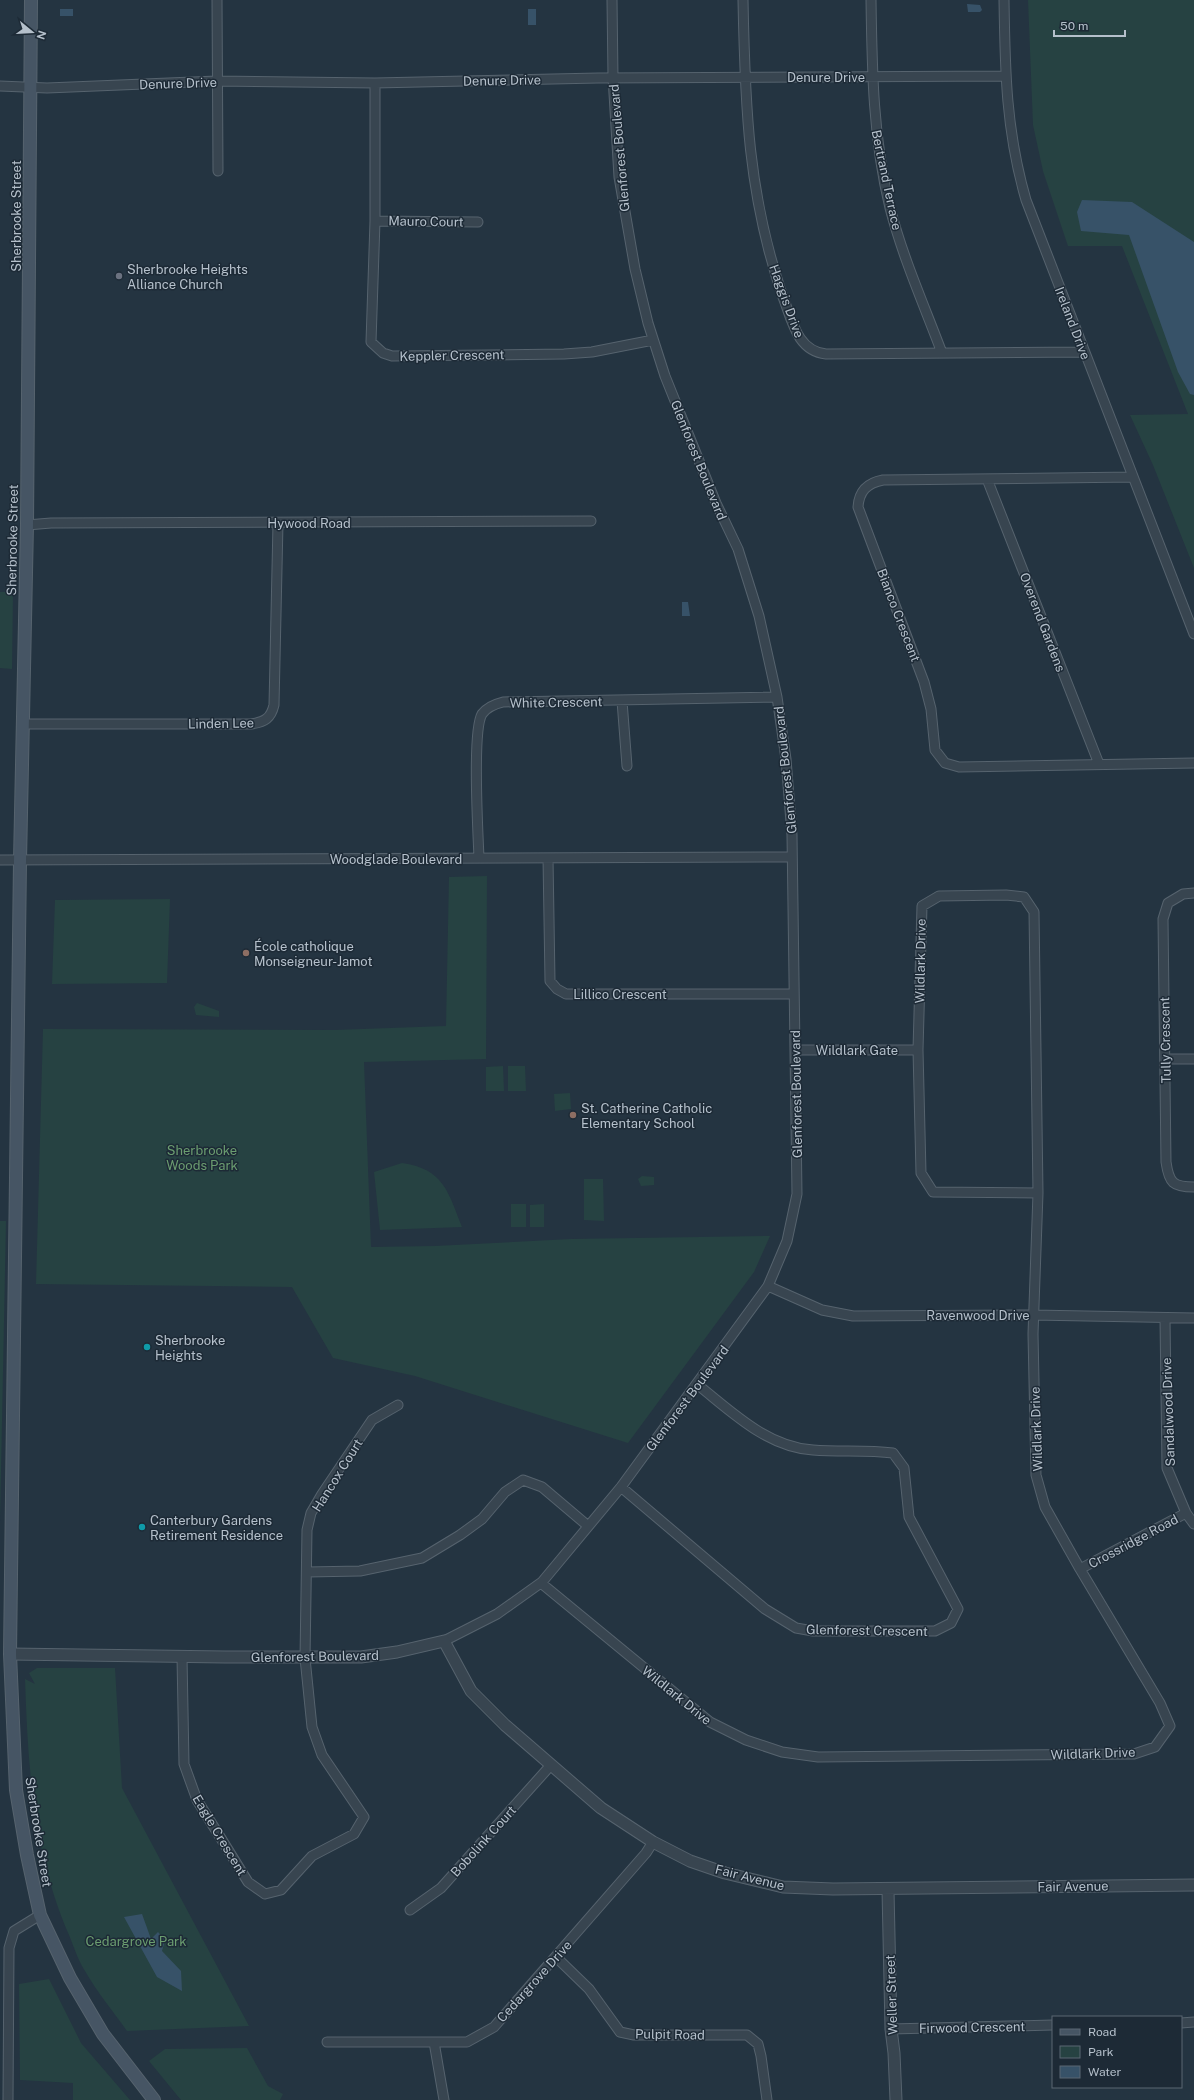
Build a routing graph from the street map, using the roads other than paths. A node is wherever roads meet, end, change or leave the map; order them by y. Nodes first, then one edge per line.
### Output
1 (31, 0) edge
2 (217, 0) edge
3 (612, 0) edge
4 (743, 0) edge
5 (871, 0) edge
6 (1004, 0) edge
7 (1005, 76) junction
8 (872, 77) junction
9 (613, 78) junction
10 (744, 78) junction
11 (217, 81) junction
12 (375, 83) junction
13 (0, 86) edge
14 (30, 87) junction
15 (218, 171) dead end
16 (375, 221) junction
17 (478, 222) dead end
18 (653, 340) junction
19 (1084, 352) junction
20 (942, 353) junction
21 (1132, 477) junction
22 (987, 479) junction
23 (591, 521) dead end
24 (278, 523) junction
25 (27, 525) junction
26 (1194, 634) edge
27 (777, 697) junction
28 (622, 701) junction
29 (22, 724) junction
30 (1194, 763) edge
31 (1099, 764) junction
32 (626, 766) dead end
33 (792, 857) junction
34 (479, 858) junction
35 (548, 858) junction
36 (0, 860) edge
37 (20, 861) junction
38 (1194, 894) edge
39 (794, 994) junction
40 (795, 1050) junction
41 (918, 1050) junction
42 (1165, 1059) junction
43 (1194, 1059) edge
44 (1194, 1187) edge
45 (1038, 1193) junction
46 (768, 1286) junction
47 (1034, 1315) junction
48 (1165, 1318) junction
49 (1194, 1318) edge
50 (698, 1385) junction
51 (398, 1405) dead end
52 (621, 1487) junction
53 (1186, 1513) junction
54 (1194, 1524) edge
55 (588, 1526) junction
56 (1080, 1570) junction
57 (307, 1572) junction
58 (540, 1583) junction
59 (444, 1641) junction
60 (10, 1654) junction
61 (182, 1657) junction
62 (306, 1658) junction
63 (551, 1765) junction
64 (653, 1842) junction
65 (1194, 1884) edge
66 (888, 1890) junction
67 (410, 1910) dead end
68 (40, 1915) junction
69 (556, 1957) junction
70 (1182, 2022) edge
71 (1194, 2022) edge
72 (1052, 2025) edge
73 (891, 2029) junction
74 (327, 2042) dead end
75 (434, 2042) junction
76 (8, 2100) edge
77 (154, 2100) edge
78 (444, 2100) edge
79 (767, 2100) edge
80 (896, 2100) edge

1 - 14 main road, Sherbrooke Street
2 - 11 street
3 - 9 street, Glenforest Boulevard
4 - 10 street, Haggis Drive
5 - 8 street, Bertrand Terrace
6 - 7 street, Ireland Drive
7 - 8 street, Denure Drive
7 - 19 street, Ireland Drive
8 - 10 street, Denure Drive
8 - 20 street, Bertrand Terrace
9 - 10 street, Denure Drive
9 - 12 street, Denure Drive
9 - 18 street, Glenforest Boulevard
10 - 20 street, Haggis Drive
11 - 12 street, Denure Drive
11 - 14 street, Denure Drive
11 - 15 street
12 - 16 street, Keppler Crescent
13 - 14 street, Denure Drive
14 - 25 main road, Sherbrooke Street
16 - 17 street, Mauro Court
16 - 18 street, Keppler Crescent
18 - 27 street, Glenforest Boulevard
19 - 20 street, Haggis Drive
19 - 21 street, Ireland Drive
21 - 22 street, Bianco Crescent
21 - 26 street, Ireland Drive
22 - 31 street, Overend Gardens
22 - 31 street, Bianco Crescent
23 - 24 street, Hywood Road
24 - 25 street, Hywood Road
24 - 29 street, Linden Lee
25 - 29 main road, Sherbrooke Street
27 - 28 street, White Crescent
27 - 33 street, Glenforest Boulevard
28 - 32 street
28 - 34 street, White Crescent
29 - 37 main road, Sherbrooke Street
30 - 31 street, Bianco Crescent
33 - 35 street, Woodglade Boulevard
33 - 39 street, Glenforest Boulevard
34 - 35 street, Woodglade Boulevard
34 - 37 street, Woodglade Boulevard
35 - 39 street, Lillico Crescent
36 - 37 street, Woodglade Boulevard
37 - 60 main road, Sherbrooke Street
38 - 42 street, Tully Crescent
39 - 40 street, Glenforest Boulevard
40 - 41 street, Wildlark Gate
40 - 46 street, Glenforest Boulevard
41 - 45 street, Wildlark Drive
41 - 45 street, Wildlark Drive
42 - 43 street
42 - 44 street, Tully Crescent
45 - 47 street, Wildlark Drive
46 - 47 street, Ravenwood Drive
46 - 50 street, Glenforest Boulevard
47 - 48 street, Ravenwood Drive
47 - 56 street, Wildlark Drive
48 - 49 street, Ravenwood Drive
48 - 53 street, Sandalwood Drive
50 - 52 street, Glenforest Boulevard
50 - 52 street, Glenforest Crescent
51 - 57 street, Hancox Court
52 - 55 street, Glenforest Boulevard
53 - 54 street, Sandalwood Drive
53 - 56 street, Crossridge Road
55 - 57 street
55 - 58 street, Glenforest Boulevard
56 - 58 street, Wildlark Drive
57 - 62 street, Hancox Court
58 - 59 street, Glenforest Boulevard
59 - 62 street, Glenforest Boulevard
59 - 63 street, Fair Avenue
60 - 61 street, Glenforest Boulevard
60 - 68 main road, Sherbrooke Street
61 - 62 street, Glenforest Boulevard
61 - 62 street, Eagle Crescent
63 - 64 street, Fair Avenue
63 - 67 street, Bobolink Court
64 - 66 street, Fair Avenue
64 - 69 street, Cedargrove Drive
65 - 66 street, Fair Avenue
66 - 73 street, Weller Street
68 - 76 street
68 - 77 main road, Sherbrooke Street
69 - 75 street, Cedargrove Drive
69 - 79 street, Pulpit Road
70 - 71 street
72 - 73 street, Firwood Crescent
73 - 80 street, Weller Street
74 - 75 street, Cedargrove Drive
75 - 78 street

